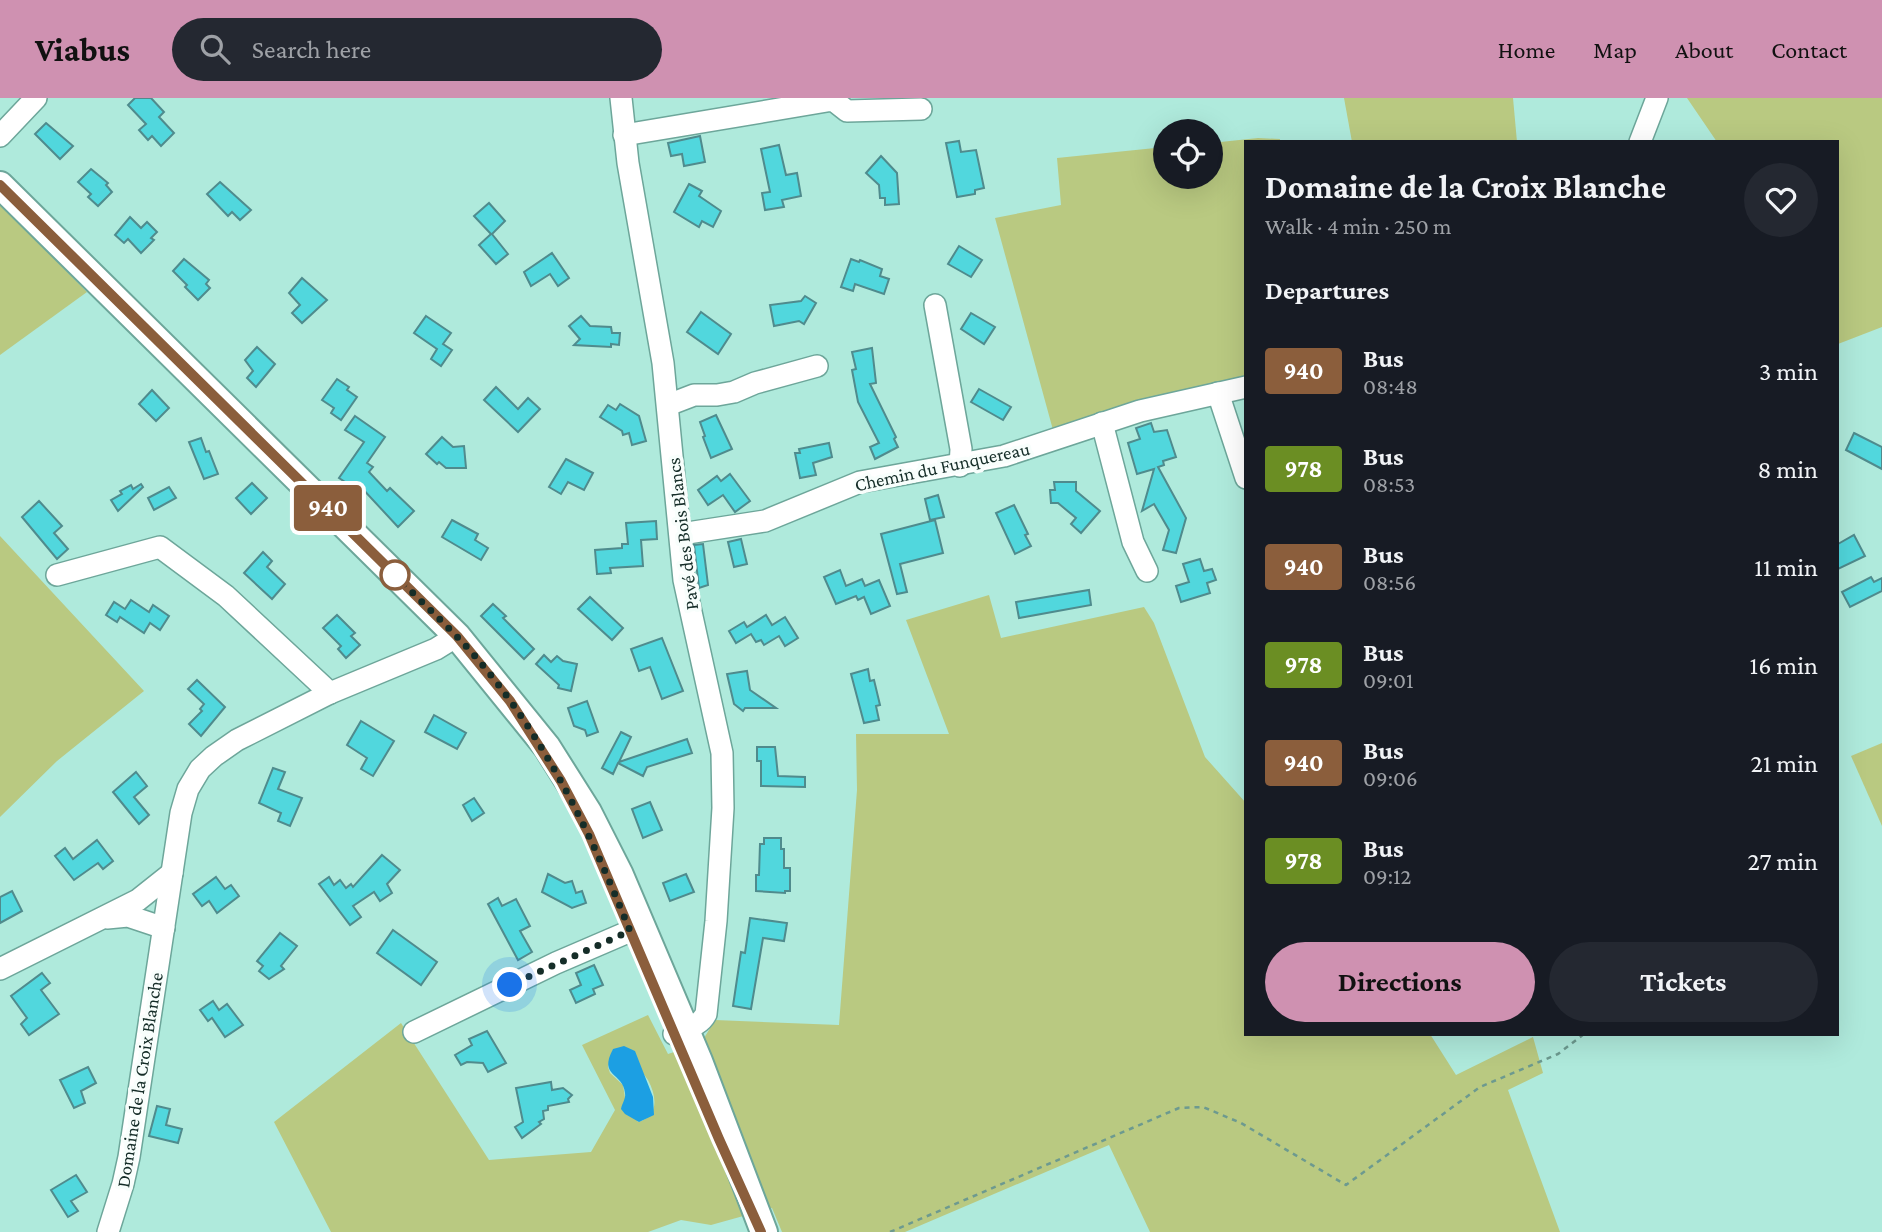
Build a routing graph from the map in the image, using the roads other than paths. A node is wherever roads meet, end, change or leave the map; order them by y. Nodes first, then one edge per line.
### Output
1 (36, 98) edge
2 (621, 98) edge
3 (1657, 98) edge
4 (921, 108) dead end
5 (624, 135) junction
6 (0, 136) edge
7 (1641, 140) edge
8 (0, 185) edge
9 (935, 304) dead end
10 (817, 366) dead end
11 (1244, 387) edge
12 (1219, 393) junction
13 (668, 405) junction
14 (1102, 423) junction
15 (960, 466) junction
16 (1244, 472) edge
17 (681, 534) junction
18 (1147, 571) dead end
19 (57, 575) dead end
20 (457, 636) junction
21 (330, 693) junction
22 (172, 873) junction
23 (105, 918) junction
24 (164, 928) junction
25 (636, 928) junction
26 (0, 969) edge
27 (414, 1032) dead end
28 (680, 1032) junction
29 (108, 1232) edge
30 (762, 1232) edge

1 - 6 street
2 - 5 street, Pavé des Bois Blancs
3 - 7 street
4 - 5 street
5 - 13 street, Pavé des Bois Blancs
8 - 20 main road
9 - 15 street
10 - 13 street
11 - 12 street, Chemin du Funquereau
12 - 14 street, Chemin du Funquereau
12 - 16 street
13 - 17 street, Pavé des Bois Blancs
14 - 15 street, Chemin du Funquereau
14 - 18 street
15 - 17 street, Chemin du Funquereau
17 - 28 street, Pavé des Bois Blancs
19 - 21 street
20 - 21 street, Domaine de la Croix Blanche
20 - 25 main road
21 - 22 street, Domaine de la Croix Blanche
22 - 23 street
22 - 24 street, Domaine de la Croix Blanche
23 - 24 street
23 - 26 street
24 - 29 street, Domaine de la Croix Blanche
25 - 27 street
25 - 28 main road
28 - 30 main road

